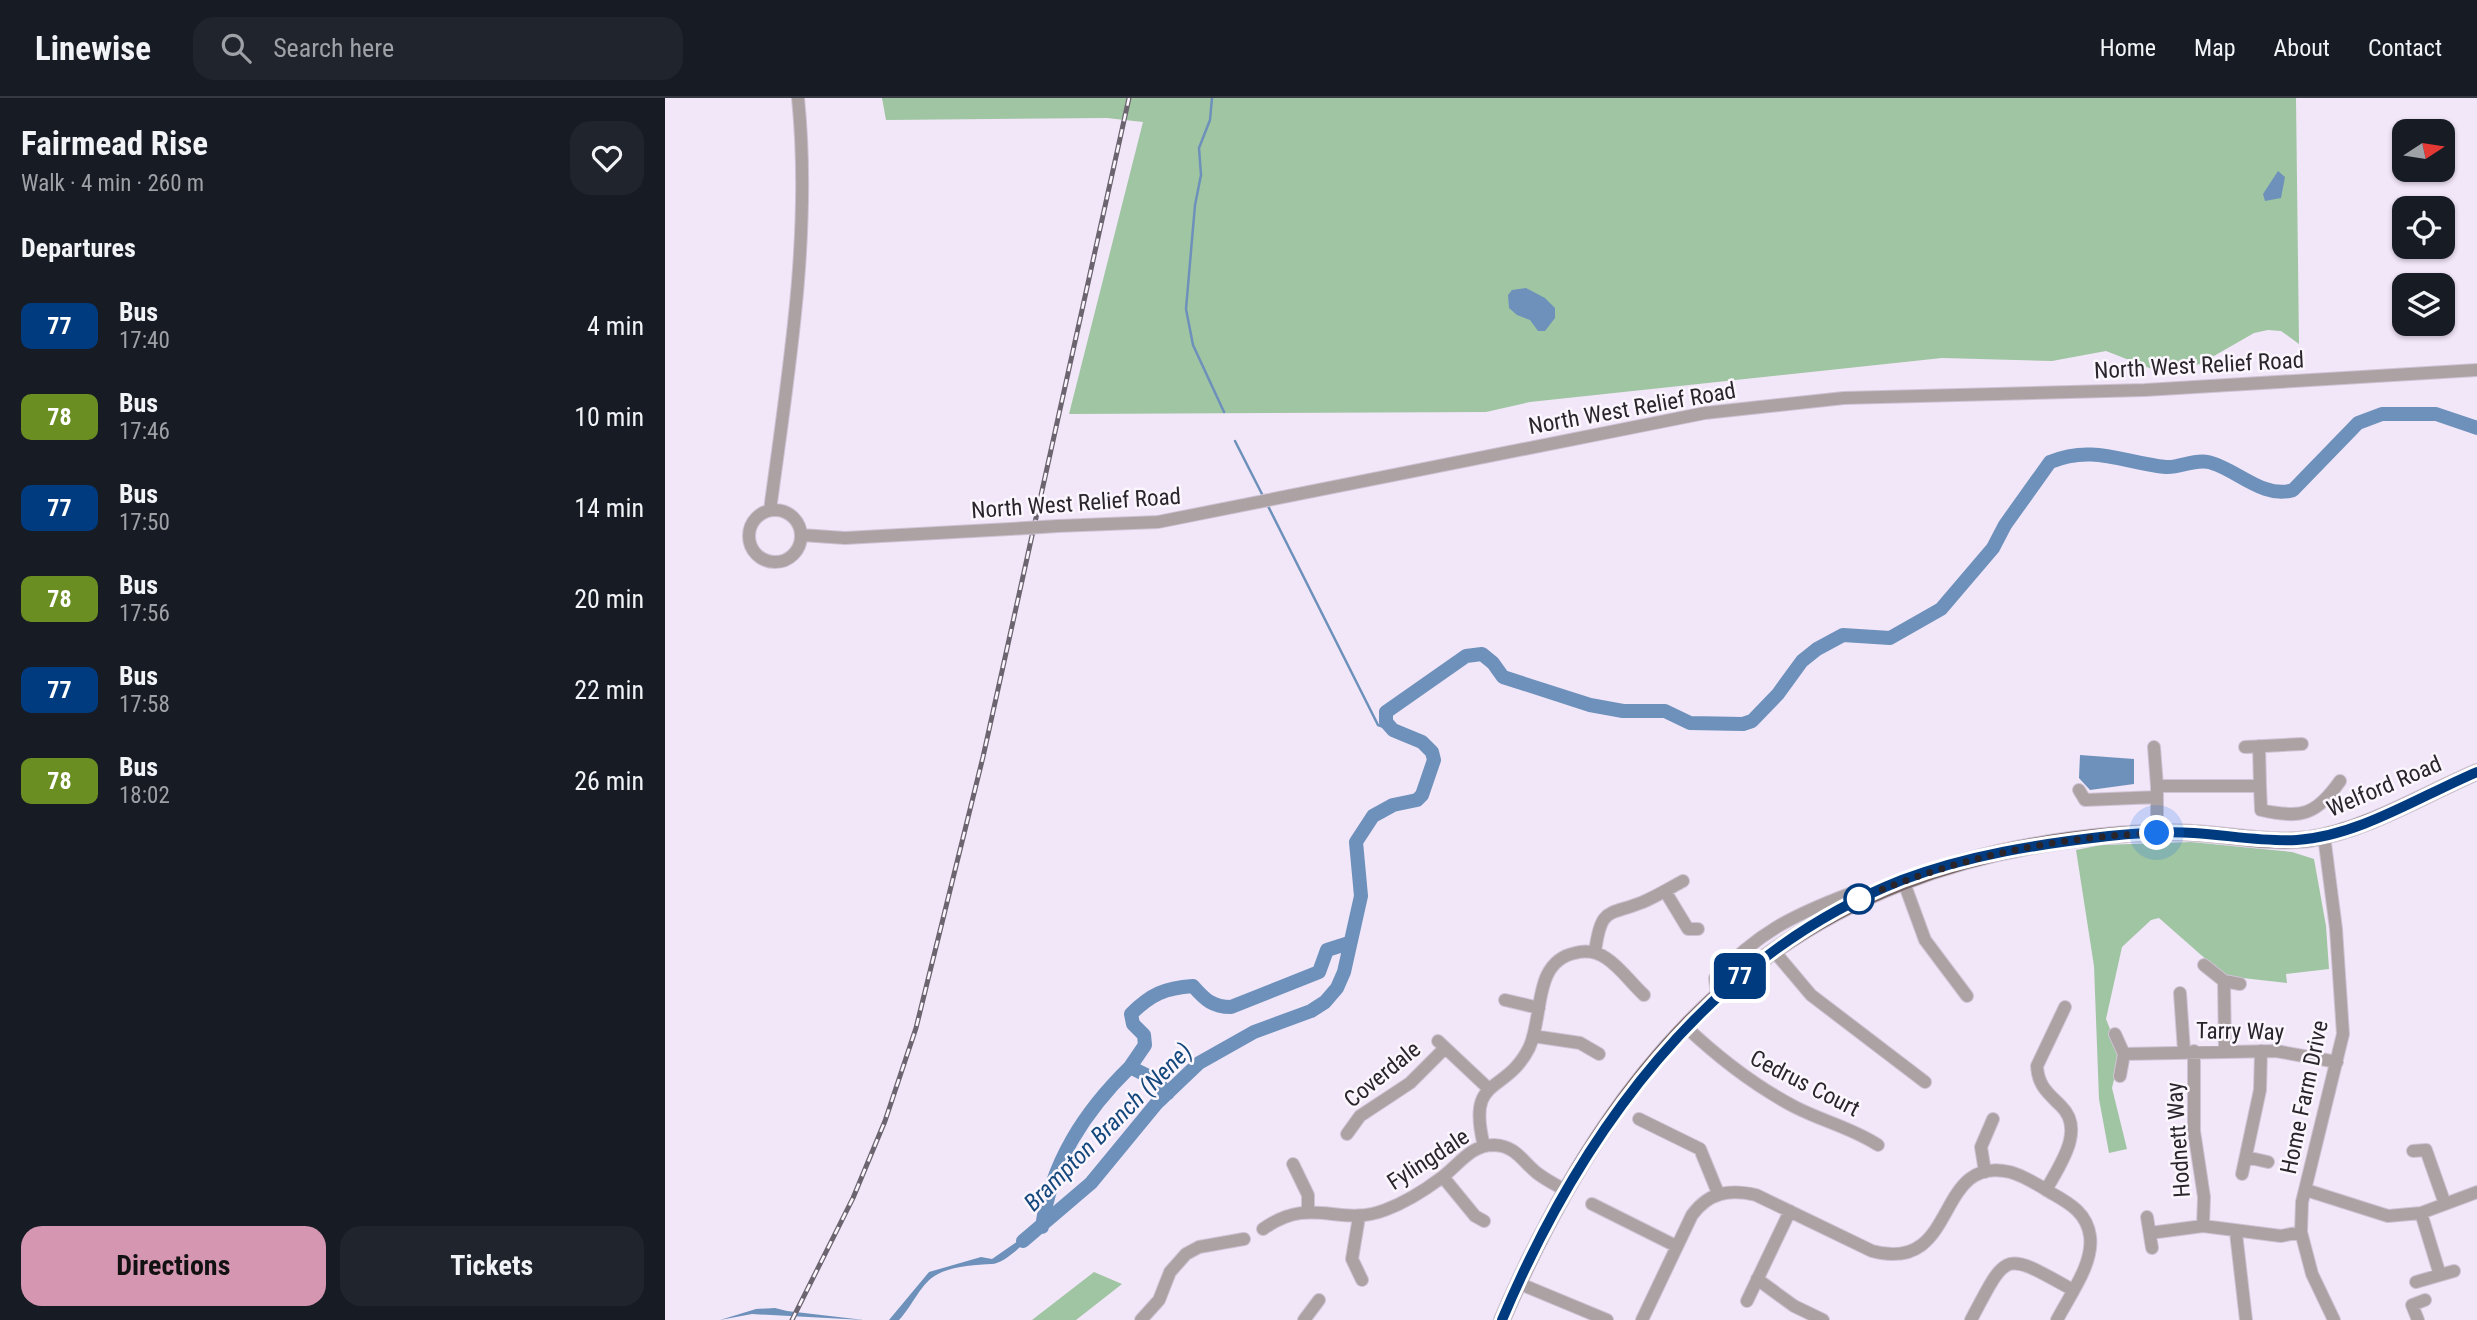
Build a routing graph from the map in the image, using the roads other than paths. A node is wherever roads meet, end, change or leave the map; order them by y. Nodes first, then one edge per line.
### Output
1 (798, 98) edge
2 (2477, 370) edge
3 (770, 510) junction
4 (801, 536) junction
5 (2302, 744) dead end
6 (2259, 746) junction
7 (2154, 747) dead end
8 (2245, 747) dead end
9 (2477, 772) edge
10 (2340, 781) dead end
11 (2260, 786) junction
12 (2079, 790) dead end
13 (2157, 792) junction
14 (2157, 833) junction
15 (2324, 836) junction
16 (1903, 880) junction
17 (1683, 881) dead end
18 (1665, 891) junction
19 (1849, 894) dead end
20 (1801, 922) junction
21 (1698, 929) dead end
22 (1773, 950) junction
23 (1595, 952) junction
24 (2204, 965) dead end
25 (2224, 981) junction
26 (2240, 984) dead end
27 (2181, 993) dead end
28 (1644, 995) dead end
29 (1717, 996) junction
30 (1967, 996) dead end
31 (1504, 1000) dead end
32 (2066, 1007) dead end
33 (1539, 1008) junction
34 (1686, 1027) junction
35 (2115, 1034) dead end
36 (1533, 1036) junction
37 (2225, 1050) junction
38 (2189, 1051) junction
39 (2260, 1051) junction
40 (1599, 1054) dead end
41 (2124, 1054) junction
42 (2337, 1062) junction
43 (2120, 1076) dead end
44 (1925, 1082) dead end
45 (1489, 1089) junction
46 (1639, 1119) dead end
47 (1993, 1119) dead end
48 (1347, 1134) dead end
49 (1878, 1145) dead end
50 (1484, 1146) junction
51 (2413, 1150) dead end
52 (2246, 1157) junction
53 (2268, 1162) dead end
54 (1293, 1164) dead end
55 (1985, 1172) junction
56 (2242, 1174) dead end
57 (1443, 1177) junction
58 (2046, 1190) junction
59 (2306, 1190) junction
60 (1565, 1191) junction
61 (2477, 1192) edge
62 (1718, 1193) junction
63 (1592, 1204) dead end
64 (2445, 1204) junction
65 (1308, 1210) junction
66 (1790, 1211) junction
67 (2421, 1213) junction
68 (1359, 1217) junction
69 (2147, 1217) dead end
70 (1484, 1221) dead end
71 (2203, 1226) junction
72 (1262, 1229) dead end
73 (2301, 1232) junction
74 (2150, 1233) junction
75 (2236, 1233) junction
76 (1244, 1240) dead end
77 (1676, 1246) junction
78 (2152, 1248) dead end
79 (2454, 1271) dead end
80 (2440, 1275) junction
81 (1757, 1279) junction
82 (1362, 1280) dead end
83 (2416, 1282) dead end
84 (1518, 1283) junction
85 (2073, 1290) junction
86 (1319, 1300) dead end
87 (2425, 1300) dead end
88 (1747, 1301) dead end
89 (1140, 1320) edge
90 (1304, 1320) edge
91 (1502, 1320) edge
92 (1607, 1320) edge
93 (1642, 1320) edge
94 (1823, 1320) edge
95 (1971, 1320) edge
96 (2057, 1320) edge
97 (2246, 1320) edge
98 (2334, 1320) edge
99 (2418, 1320) edge

1 - 3 street
2 - 4 street, North West Relief Road, bridge
3 - 4 street
3 - 4 street
5 - 6 street
6 - 8 street
6 - 11 street
7 - 13 street
9 - 15 main road, Welford Road
10 - 11 street
11 - 13 street
12 - 13 street
13 - 14 street
14 - 15 main road, Welford Road
14 - 16 main road, Welford Road
15 - 42 street, Home Farm Drive
16 - 20 main road, Welford Road
16 - 30 street
17 - 18 street
18 - 21 street
18 - 23 street
19 - 20 street, Welford Road
20 - 22 main road, Welford Road
20 - 29 street, Welford Road
22 - 29 main road, Welford Road
22 - 44 street
23 - 28 street
23 - 33 street
24 - 25 street
25 - 26 street
25 - 37 street
27 - 38 street, Tarry Way
29 - 34 main road, Welford Road
31 - 33 street
32 - 58 street
33 - 36 street
34 - 49 street, Cedrus Court
34 - 60 main road, Welford Road
35 - 41 street
36 - 40 street
36 - 45 street
37 - 38 street, Tarry Way
37 - 39 street, Tarry Way
38 - 41 street, Tarry Way
38 - 71 street, Hodnett Way
39 - 42 street, Tarry Way
39 - 52 street
41 - 43 street
42 - 59 street, Home Farm Drive
45 - 48 street, Coverdale
45 - 50 street
46 - 62 street
47 - 55 street
50 - 57 street, Fylingdale
50 - 60 street, Fylingdale
51 - 64 street
52 - 53 street
52 - 56 street
54 - 65 street
55 - 58 street
55 - 66 street
57 - 68 street, Fylingdale
57 - 70 street
58 - 85 street
59 - 67 street
59 - 73 street, Home Farm Drive
60 - 84 main road, Welford Road
61 - 64 street
62 - 66 street
62 - 77 street
63 - 77 street
64 - 67 street
65 - 68 street, Fylingdale
65 - 72 street, Fylingdale
66 - 81 street
67 - 80 street
68 - 82 street
69 - 74 street
71 - 74 street
71 - 75 street
73 - 75 street
73 - 98 street, Home Farm Drive
74 - 78 street
75 - 97 street
76 - 89 street
77 - 93 street
79 - 80 street
80 - 83 street
81 - 88 street
81 - 94 street
84 - 91 main road, Welford Road
84 - 92 street
85 - 95 street
85 - 96 street
86 - 90 street
87 - 99 street

